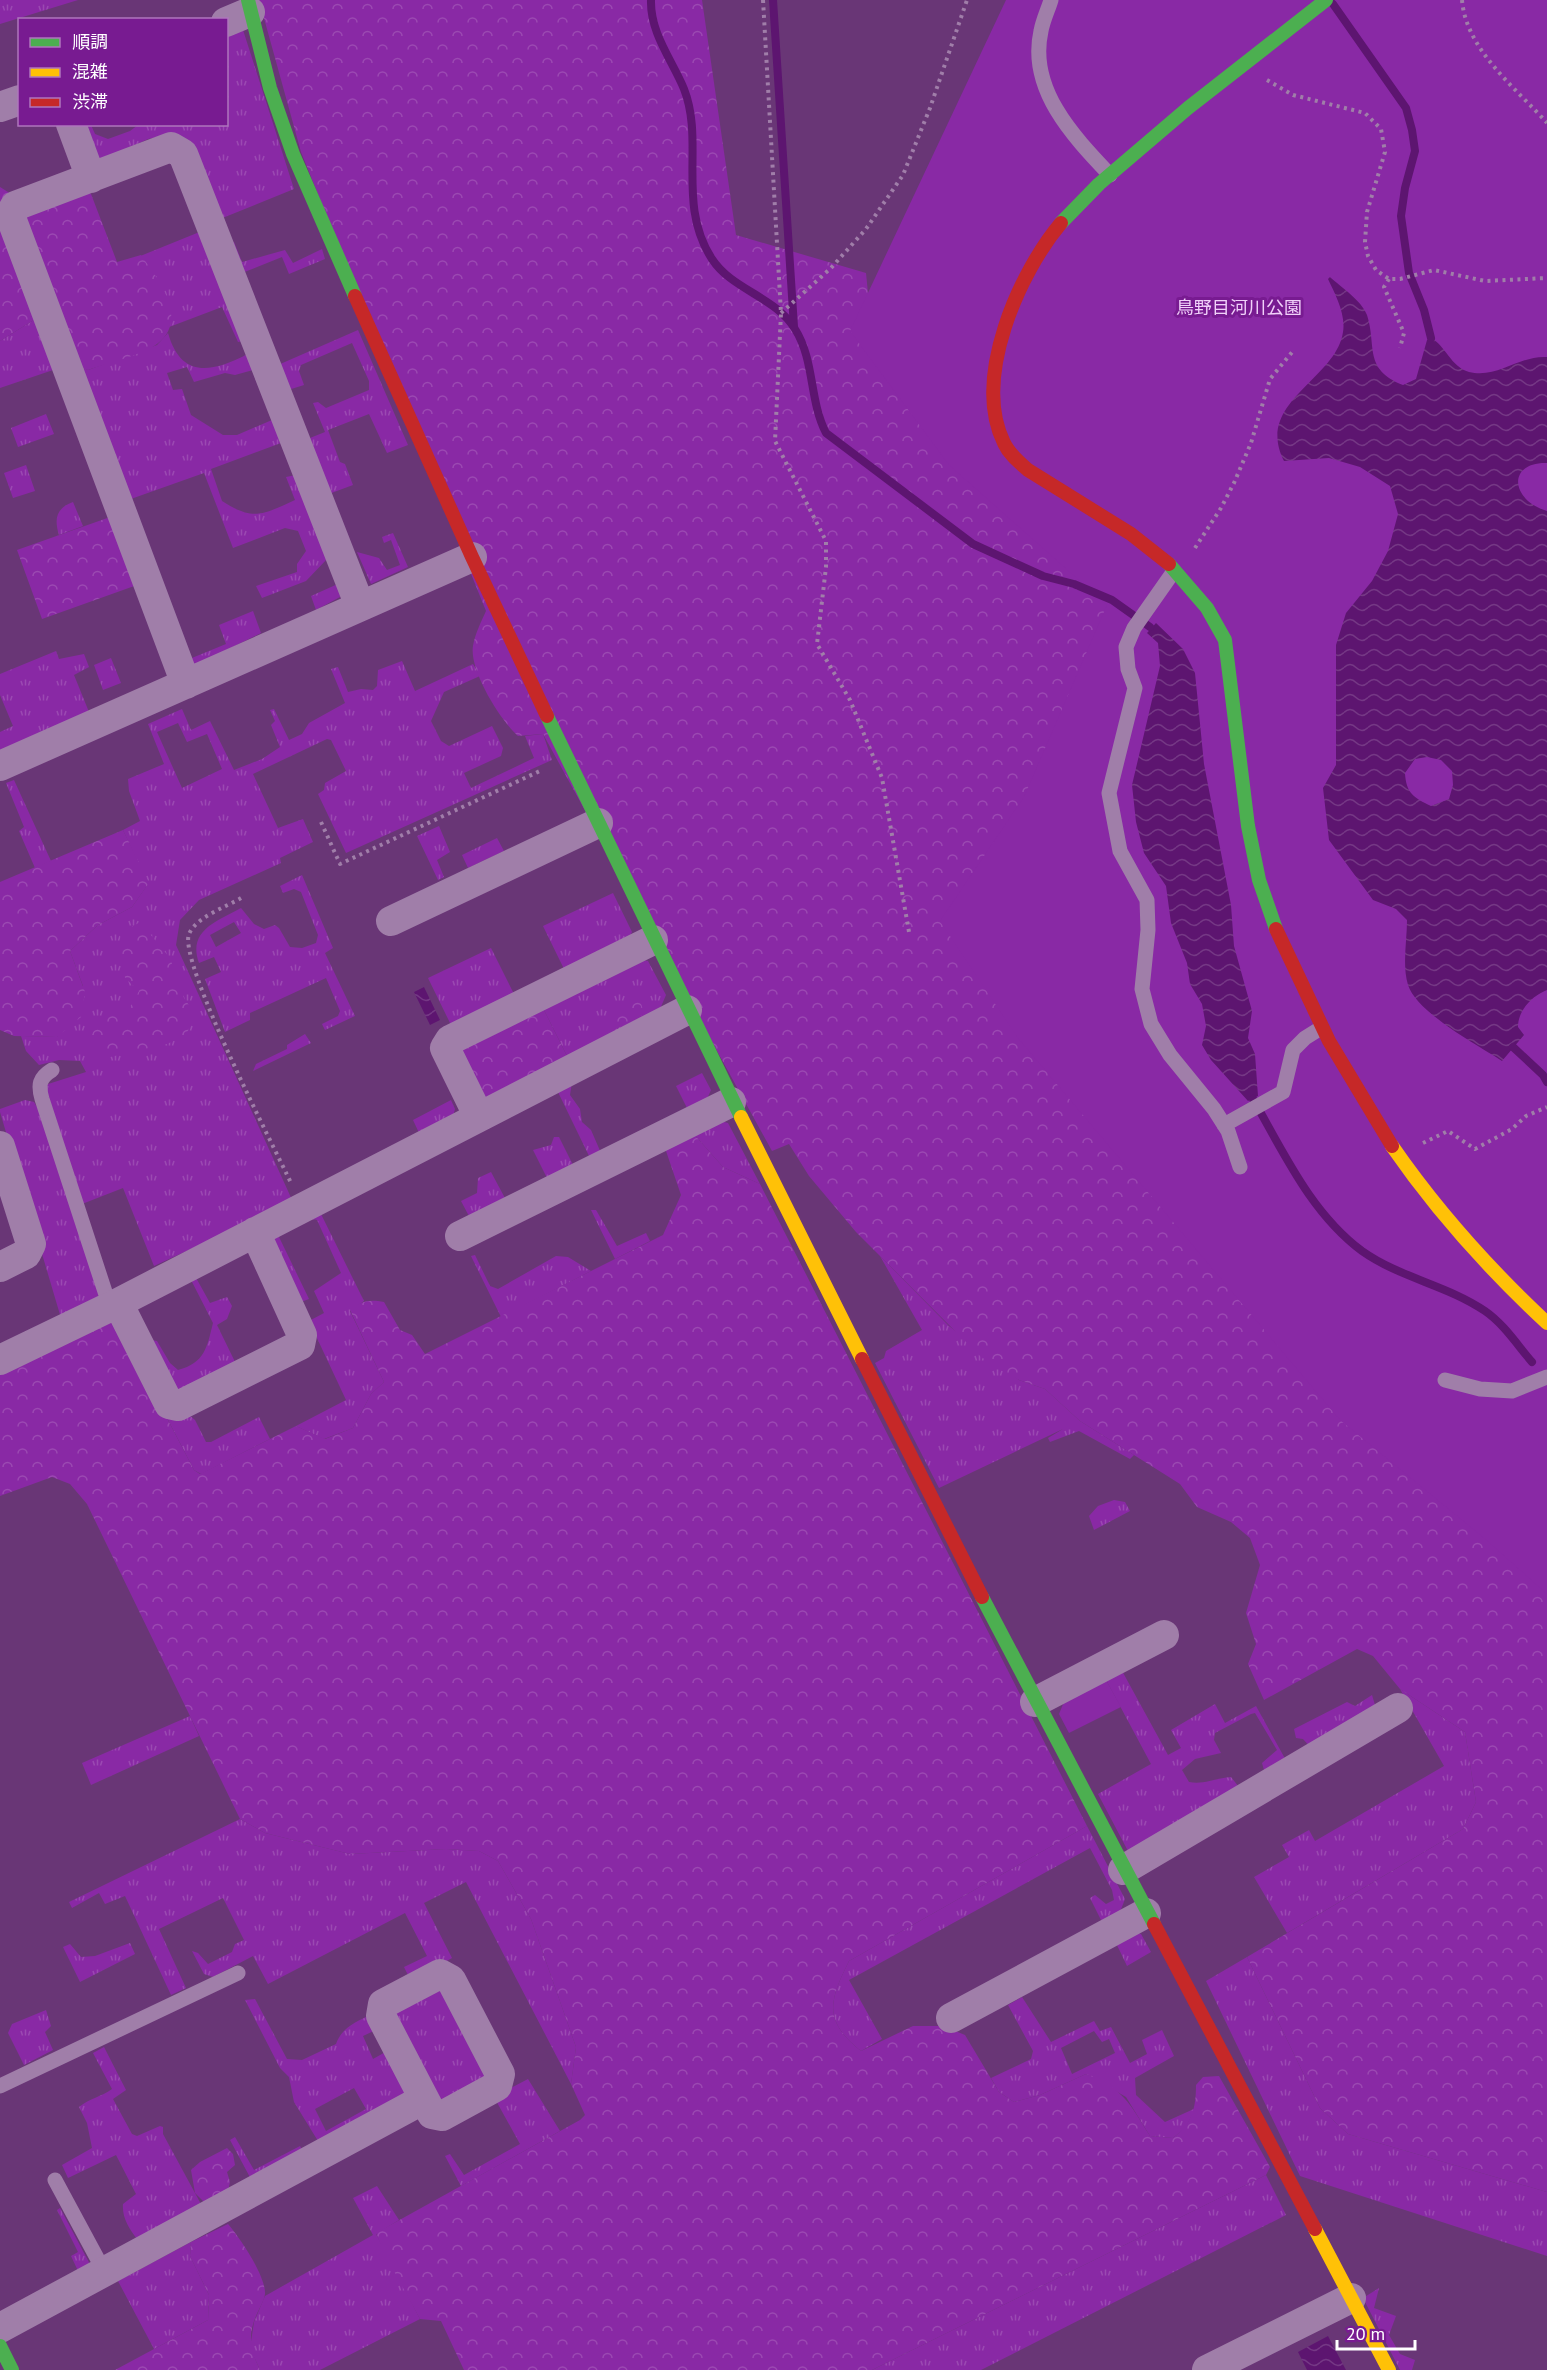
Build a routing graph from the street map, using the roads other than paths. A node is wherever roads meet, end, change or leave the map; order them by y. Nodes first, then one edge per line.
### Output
1 (1051, 0) edge
2 (1321, 4) edge
3 (242, 11) edge
4 (18, 100) edge
5 (0, 107) edge
6 (72, 126) edge
7 (1110, 175) junction
8 (91, 178) junction
9 (472, 557) junction
10 (1174, 571) junction
11 (360, 606) junction
12 (186, 684) junction
13 (0, 766) edge
14 (598, 823) junction
15 (391, 921) dead end
16 (653, 940) junction
17 (687, 1011) junction
18 (1321, 1028) junction
19 (52, 1070) dead end
20 (731, 1102) junction
21 (479, 1117) junction
22 (1224, 1125) junction
23 (0, 1146) edge
24 (1240, 1167) dead end
25 (255, 1232) junction
26 (460, 1236) dead end
27 (0, 1267) edge
28 (114, 1305) junction
29 (1547, 1323) edge
30 (0, 1360) edge
31 (1547, 1377) edge
32 (1445, 1380) dead end
33 (1164, 1635) dead end
34 (1035, 1702) junction
35 (1398, 1708) dead end
36 (1123, 1870) junction
37 (1146, 1913) junction
38 (238, 1973) dead end
39 (951, 2018) dead end
40 (0, 2086) edge
41 (424, 2099) junction
42 (55, 2180) dead end
43 (104, 2271) junction
44 (1351, 2298) junction
45 (3, 2350) edge
46 (1207, 2370) edge
47 (1389, 2370) edge

1 - 7 lane
2 - 7 street
3 - 9 street
4 - 5 street
6 - 8 street
7 - 10 street
8 - 11 street
8 - 12 street
9 - 11 street
9 - 14 street
10 - 18 street
10 - 22 lane
11 - 12 street
12 - 13 street
14 - 15 street
14 - 16 street
16 - 17 street
16 - 21 street
17 - 20 street
17 - 21 street
18 - 22 lane
18 - 29 street
19 - 28 lane
20 - 26 street
20 - 34 street
21 - 25 street
22 - 24 lane
23 - 27 street
25 - 28 street
25 - 28 street
28 - 30 street
31 - 32 lane
33 - 34 street
34 - 36 street
35 - 36 street
36 - 37 street
37 - 39 street
37 - 44 street
38 - 40 lane
41 - 41 street
41 - 43 street
42 - 43 lane
43 - 45 street
44 - 46 street
44 - 47 street

